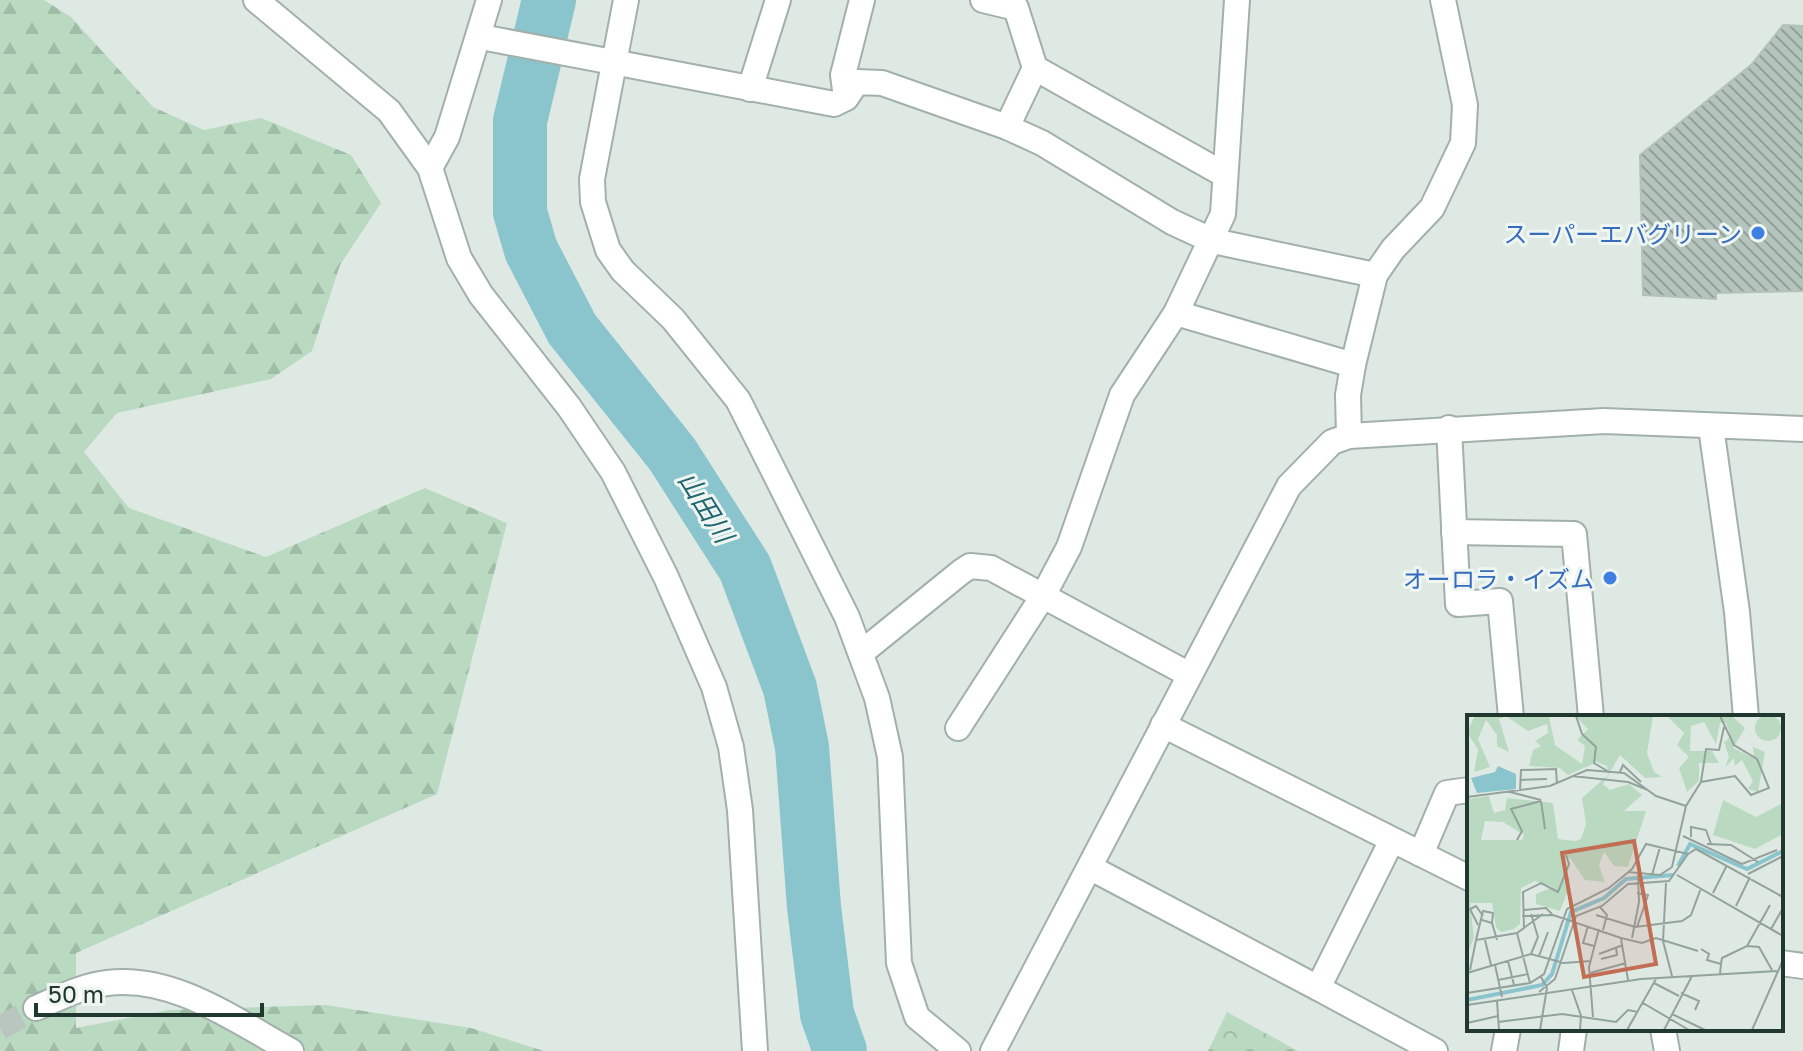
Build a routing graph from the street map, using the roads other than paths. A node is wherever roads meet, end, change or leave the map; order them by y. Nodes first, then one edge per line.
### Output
1 (256, 0) edge
2 (489, 0) edge
3 (626, 0) edge
4 (778, 0) edge
5 (862, 0) edge
6 (983, 0) edge
7 (1237, 0) edge
8 (1443, 0) edge
9 (489, 39) junction
10 (608, 63) junction
11 (1035, 68) junction
12 (750, 89) junction
13 (846, 98) junction
14 (1007, 127) junction
15 (430, 168) junction
16 (1225, 175) junction
17 (1213, 241) junction
18 (1375, 275) junction
19 (1176, 313) junction
20 (1353, 365) junction
21 (1711, 427) junction
22 (1449, 428) junction
23 (1803, 429) edge
24 (1349, 436) junction
25 (1454, 532) junction
26 (1043, 596) junction
27 (861, 653) junction
28 (1188, 674) junction
29 (1511, 715) edge
30 (1591, 715) edge
31 (1746, 715) edge
32 (1163, 725) junction
33 (958, 728) dead end
34 (1467, 790) edge
35 (1392, 840) junction
36 (1421, 854) junction
37 (1091, 868) junction
38 (1467, 877) edge
39 (1783, 963) edge
40 (1803, 966) edge
41 (1318, 988) junction
42 (36, 1008) tunnel mouth
43 (1508, 1031) edge
44 (1574, 1031) edge
45 (1663, 1031) edge
46 (291, 1051) edge
47 (755, 1051) edge
48 (958, 1051) edge
49 (993, 1051) edge
50 (1435, 1051) edge
51 (1504, 1051) edge
52 (1571, 1051) edge
53 (1667, 1051) edge

1 - 15 street
2 - 9 street
3 - 10 street
4 - 12 street
5 - 13 street
6 - 11 street
7 - 16 street
8 - 18 street
9 - 10 street
9 - 15 street
10 - 12 street
10 - 27 street
11 - 14 street
11 - 16 street
12 - 13 street
13 - 14 street
14 - 17 street
15 - 47 street
16 - 17 street
17 - 18 street
17 - 19 street
18 - 20 street
19 - 20 street
19 - 26 street
20 - 24 street
21 - 22 street
21 - 23 street
21 - 31 street
22 - 24 street
22 - 25 street
24 - 28 street
25 - 29 street
25 - 30 street
26 - 27 street
26 - 28 street
26 - 33 street
27 - 48 street
28 - 32 street
32 - 35 street
32 - 37 street
34 - 36 street
35 - 36 street
35 - 41 street
36 - 38 street
37 - 41 street
37 - 49 street
39 - 40 street
41 - 50 street
42 - 46 street
43 - 51 street
44 - 52 street
45 - 53 street

